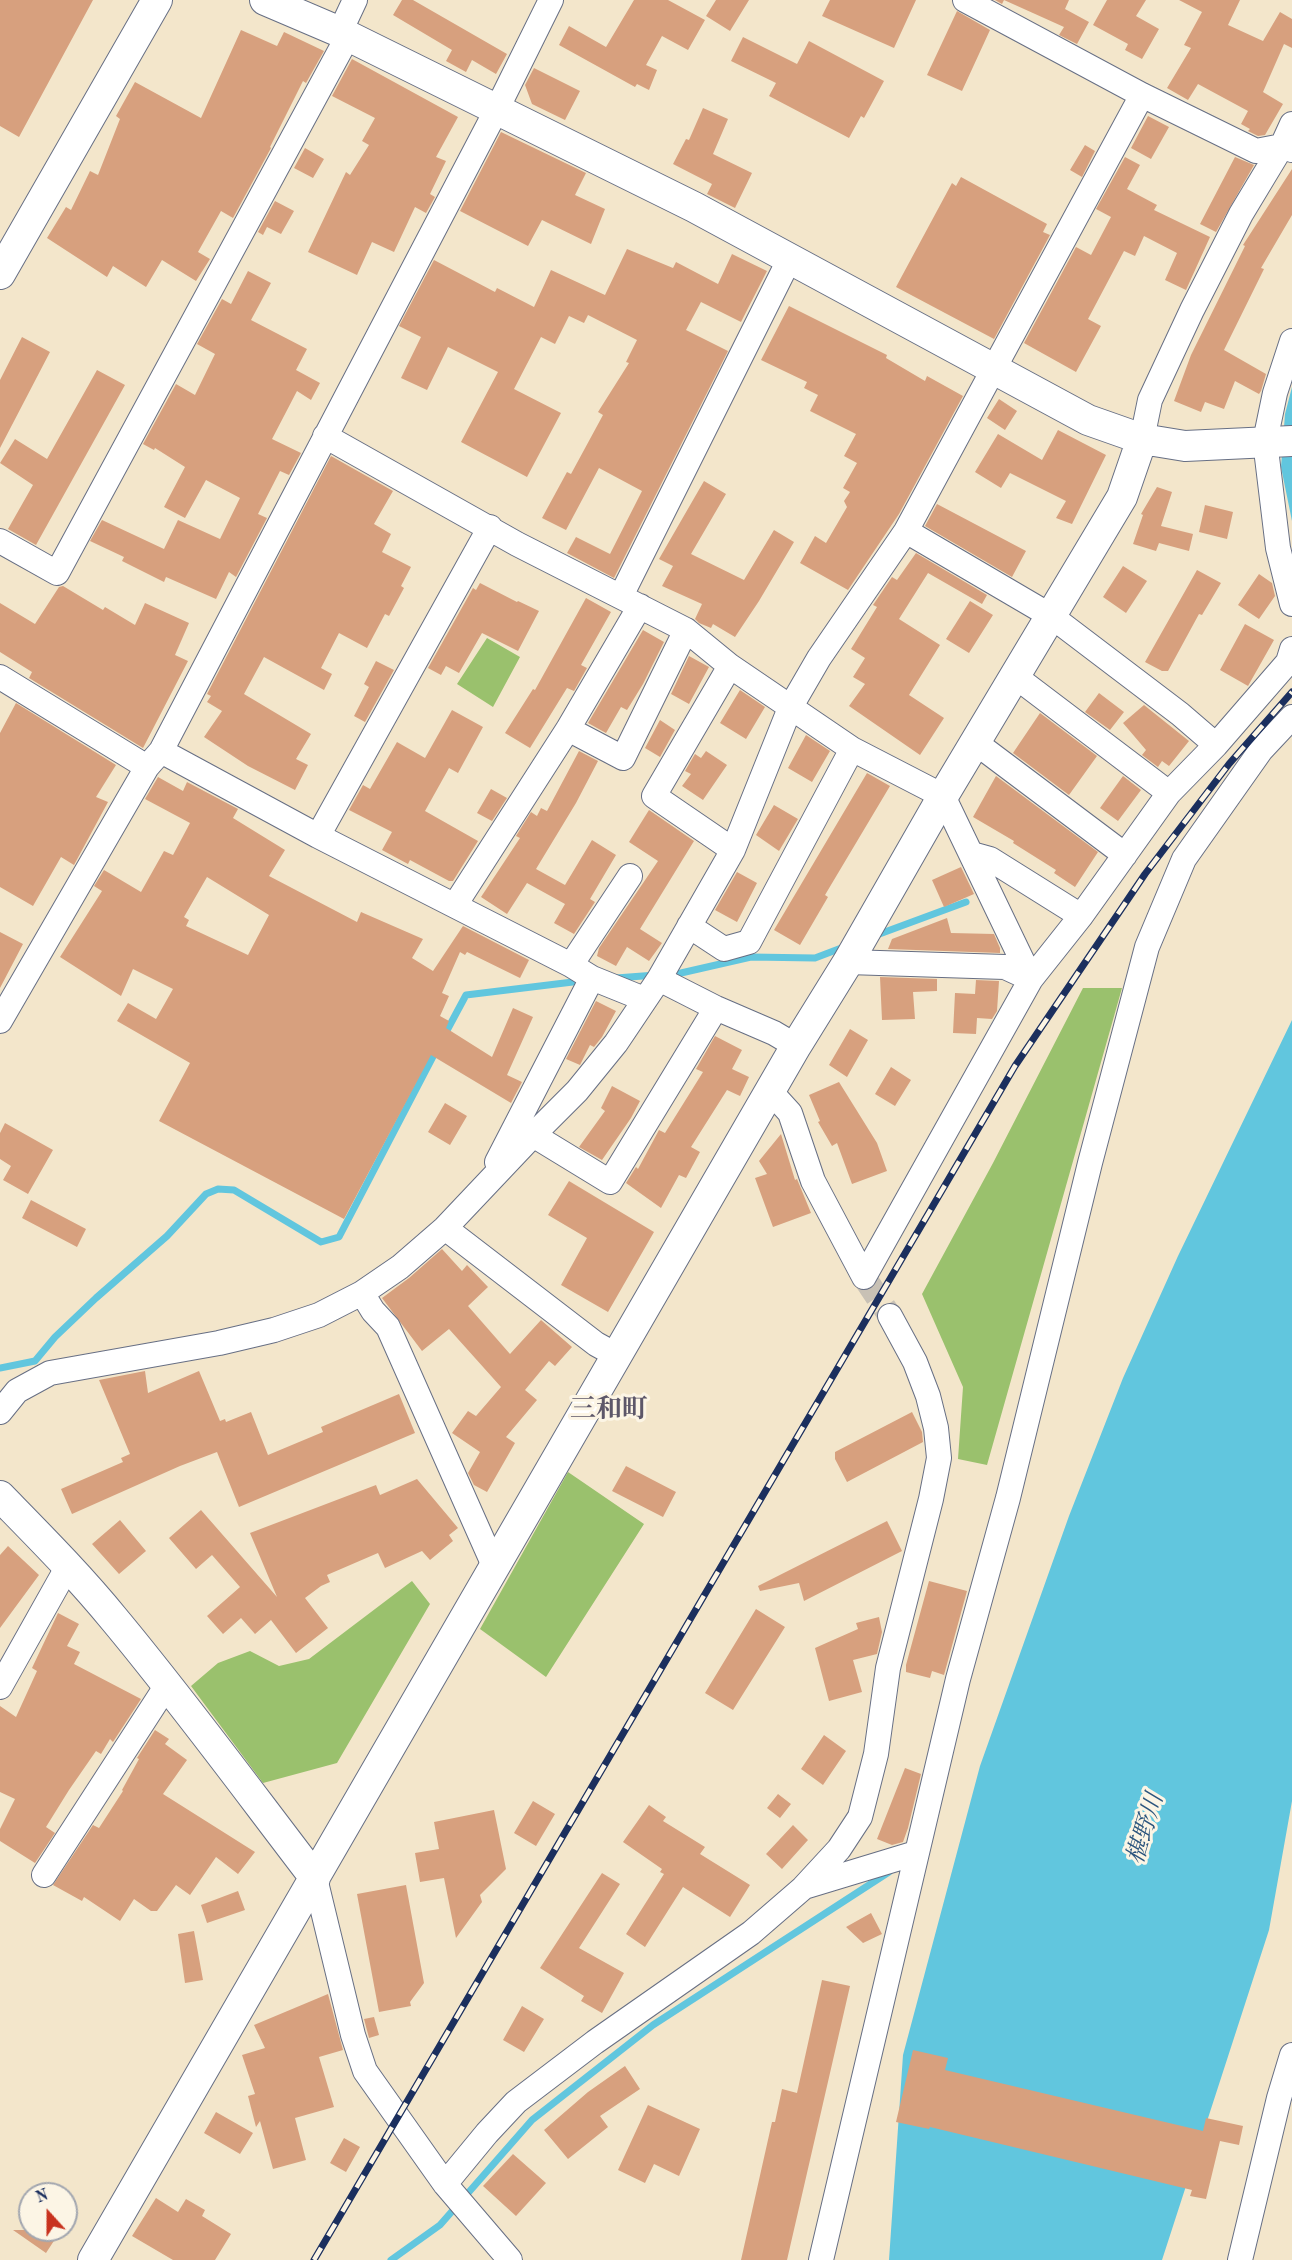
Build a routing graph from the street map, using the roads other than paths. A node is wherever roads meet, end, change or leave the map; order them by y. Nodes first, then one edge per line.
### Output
1 (157, 0) edge
2 (266, 0) edge
3 (355, 0) edge
4 (551, 0) edge
5 (964, 0) edge
6 (344, 34) junction
7 (1142, 95) junction
8 (497, 109) junction
9 (1289, 140) edge
10 (790, 258) junction
11 (0, 274) edge
12 (1292, 341) edge
13 (993, 369) junction
14 (325, 436) junction
15 (1142, 439) junction
16 (1277, 441) edge
17 (490, 527) junction
18 (906, 531) junction
19 (0, 541) edge
20 (630, 601) junction
21 (1292, 604) edge
22 (1051, 616) junction
23 (686, 630) junction
24 (1291, 659) edge
25 (730, 666) junction
26 (1016, 676) junction
27 (1, 680) edge
28 (790, 708) junction
29 (1292, 717) edge
30 (568, 729) junction
31 (976, 743) junction
32 (1216, 745) junction
33 (852, 749) junction
34 (154, 759) junction
35 (1169, 793) junction
36 (943, 796) junction
37 (318, 836) junction
38 (733, 850) junction
39 (972, 854) junction
40 (1125, 855) junction
41 (630, 876) dead end
42 (455, 905) junction
43 (1081, 916) junction
44 (689, 926) junction
45 (848, 962) junction
46 (572, 965) junction
47 (592, 978) junction
48 (659, 979) junction
49 (1031, 979) junction
50 (644, 999) junction
51 (716, 1008) junction
52 (0, 1021) edge
53 (796, 1046) junction
54 (770, 1091) junction
55 (532, 1135) junction
56 (481, 1191) junction
57 (445, 1228) junction
58 (362, 1293) junction
59 (890, 1316) tunnel mouth
60 (616, 1355) junction
61 (0, 1412) edge
62 (0, 1496) edge
63 (68, 1566) junction
64 (495, 1568) junction
65 (167, 1685) junction
66 (0, 1687) edge
67 (916, 1853) junction
68 (44, 1875) dead end
69 (315, 1878) junction
70 (803, 1888) junction
71 (1292, 2055) edge
72 (445, 2184) junction
73 (93, 2260) edge
74 (510, 2260) edge
75 (821, 2260) edge
76 (1240, 2260) edge

1 - 11 street
2 - 6 street
3 - 6 street
4 - 8 street
5 - 7 street
6 - 8 street
6 - 19 street
7 - 9 street
7 - 13 street
8 - 10 street
8 - 14 street
9 - 15 street
10 - 13 street
10 - 20 street
12 - 16 street
13 - 15 street
13 - 18 street
14 - 17 street
14 - 34 street
15 - 16 street
15 - 22 street
16 - 21 street
17 - 20 street
17 - 37 street
18 - 22 street
18 - 28 street
20 - 23 street
20 - 30 street
22 - 26 street
22 - 32 street
23 - 25 street
23 - 30 street
24 - 32 street
25 - 28 street
25 - 38 street
26 - 31 street
26 - 35 street
27 - 34 street
28 - 33 street
28 - 38 street
29 - 67 street
30 - 42 street
31 - 36 street
31 - 40 street
32 - 35 street
33 - 36 street
33 - 44 street
34 - 37 street
34 - 52 street
35 - 40 street
36 - 39 street
36 - 45 street
37 - 42 street
38 - 44 street
39 - 43 street
39 - 49 street
40 - 43 street
41 - 46 street
42 - 46 street
43 - 49 street
44 - 48 street
45 - 49 street
45 - 53 street
46 - 47 street
47 - 50 street
47 - 56 street
48 - 50 street
48 - 51 street
49 - 54 street
50 - 55 street
51 - 53 street
51 - 55 street
53 - 54 street
54 - 60 street
55 - 56 street
56 - 57 street
57 - 58 street
57 - 60 street
58 - 61 street
58 - 64 street
59 - 70 street
60 - 64 street
62 - 63 street
63 - 65 street
63 - 66 street
64 - 69 street
65 - 68 street
65 - 69 street
67 - 70 street
67 - 75 street
69 - 72 street
69 - 73 street
70 - 72 street
71 - 76 street
72 - 74 street

